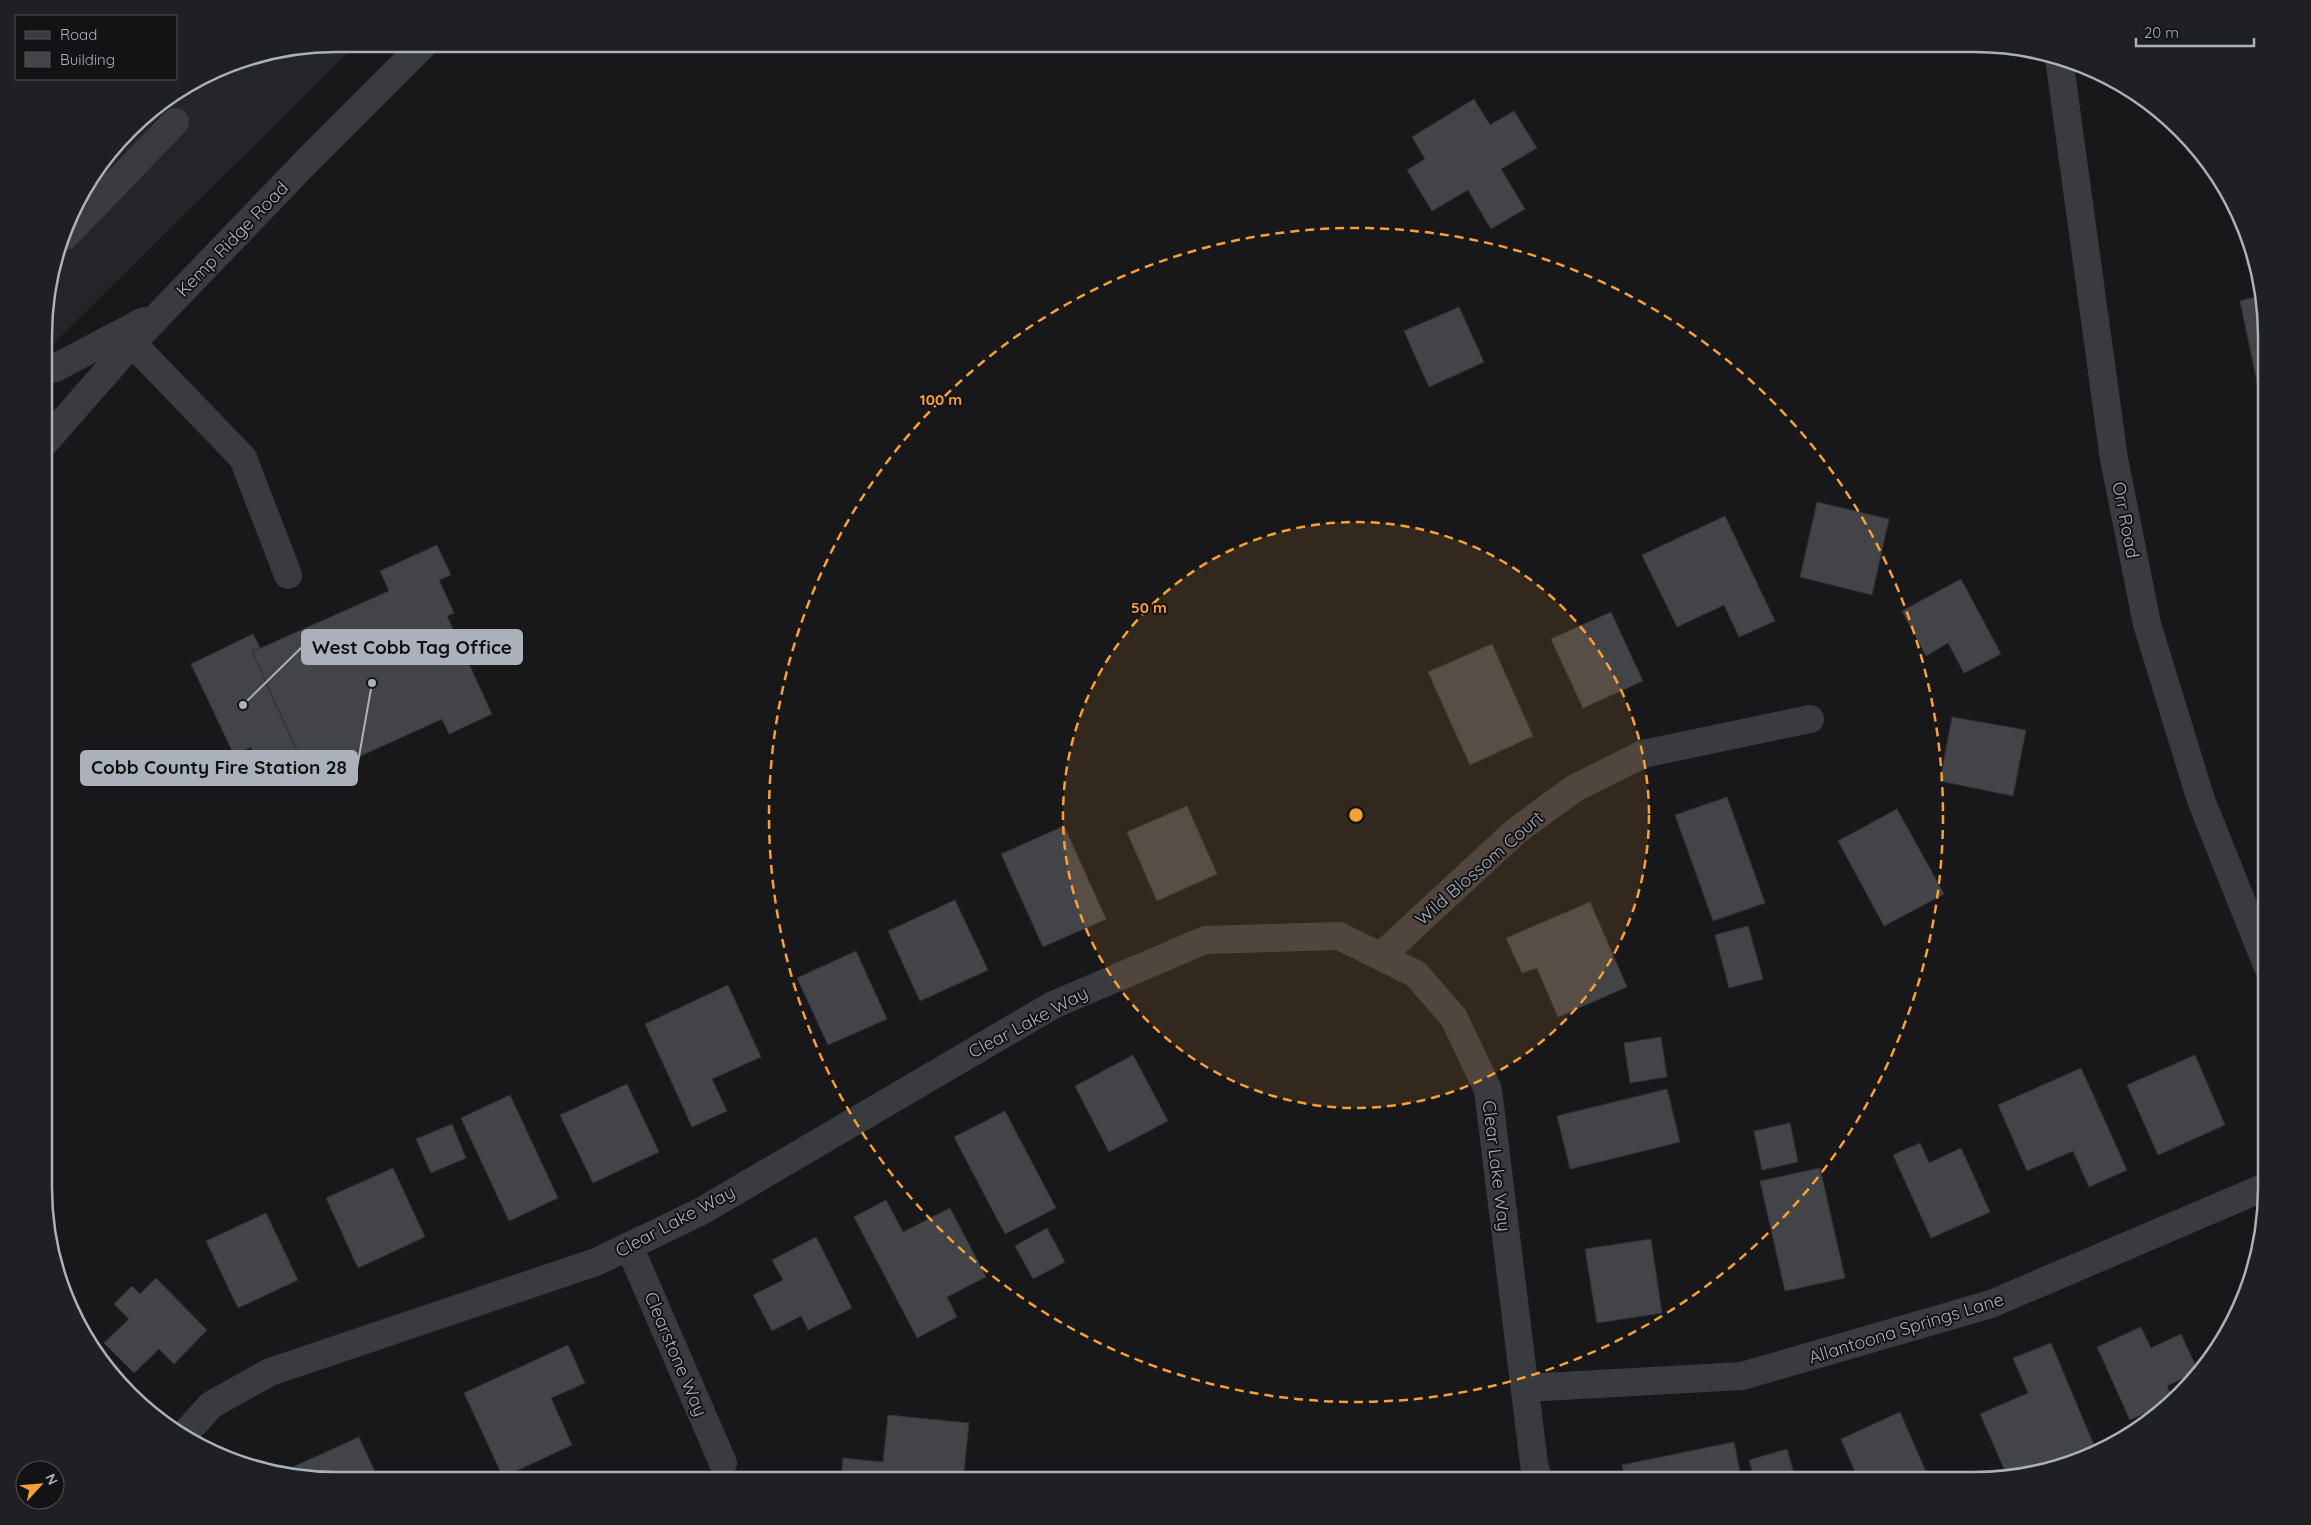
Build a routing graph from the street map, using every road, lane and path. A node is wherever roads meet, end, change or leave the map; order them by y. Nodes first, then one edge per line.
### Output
1 (415, 53) edge
2 (2060, 66) edge
3 (175, 122) dead end
4 (75, 225) edge
5 (162, 311) junction
6 (132, 343) junction
7 (53, 368) edge
8 (53, 434) edge
9 (288, 574) dead end
10 (1810, 719) dead end
11 (2258, 942) edge
12 (1380, 956) junction
13 (2258, 1190) edge
14 (629, 1246) junction
15 (1525, 1388) junction
16 (188, 1430) edge
17 (723, 1463) dead end
18 (1536, 1472) edge

1 - 5 street, Kemp Ridge Road
2 - 11 street, Orr Road
3 - 4 street
5 - 6 street, Kemp Ridge Road
5 - 7 street
6 - 8 street, Kemp Ridge Road
6 - 9 street
10 - 12 street, Wild Blossom Court
12 - 14 street, Clear Lake Way
12 - 15 street, Clear Lake Way
13 - 15 street, Allantoona Springs Lane
14 - 16 street, Clear Lake Way
14 - 17 street, Clearstone Way
15 - 18 street, Clear Lake Way

